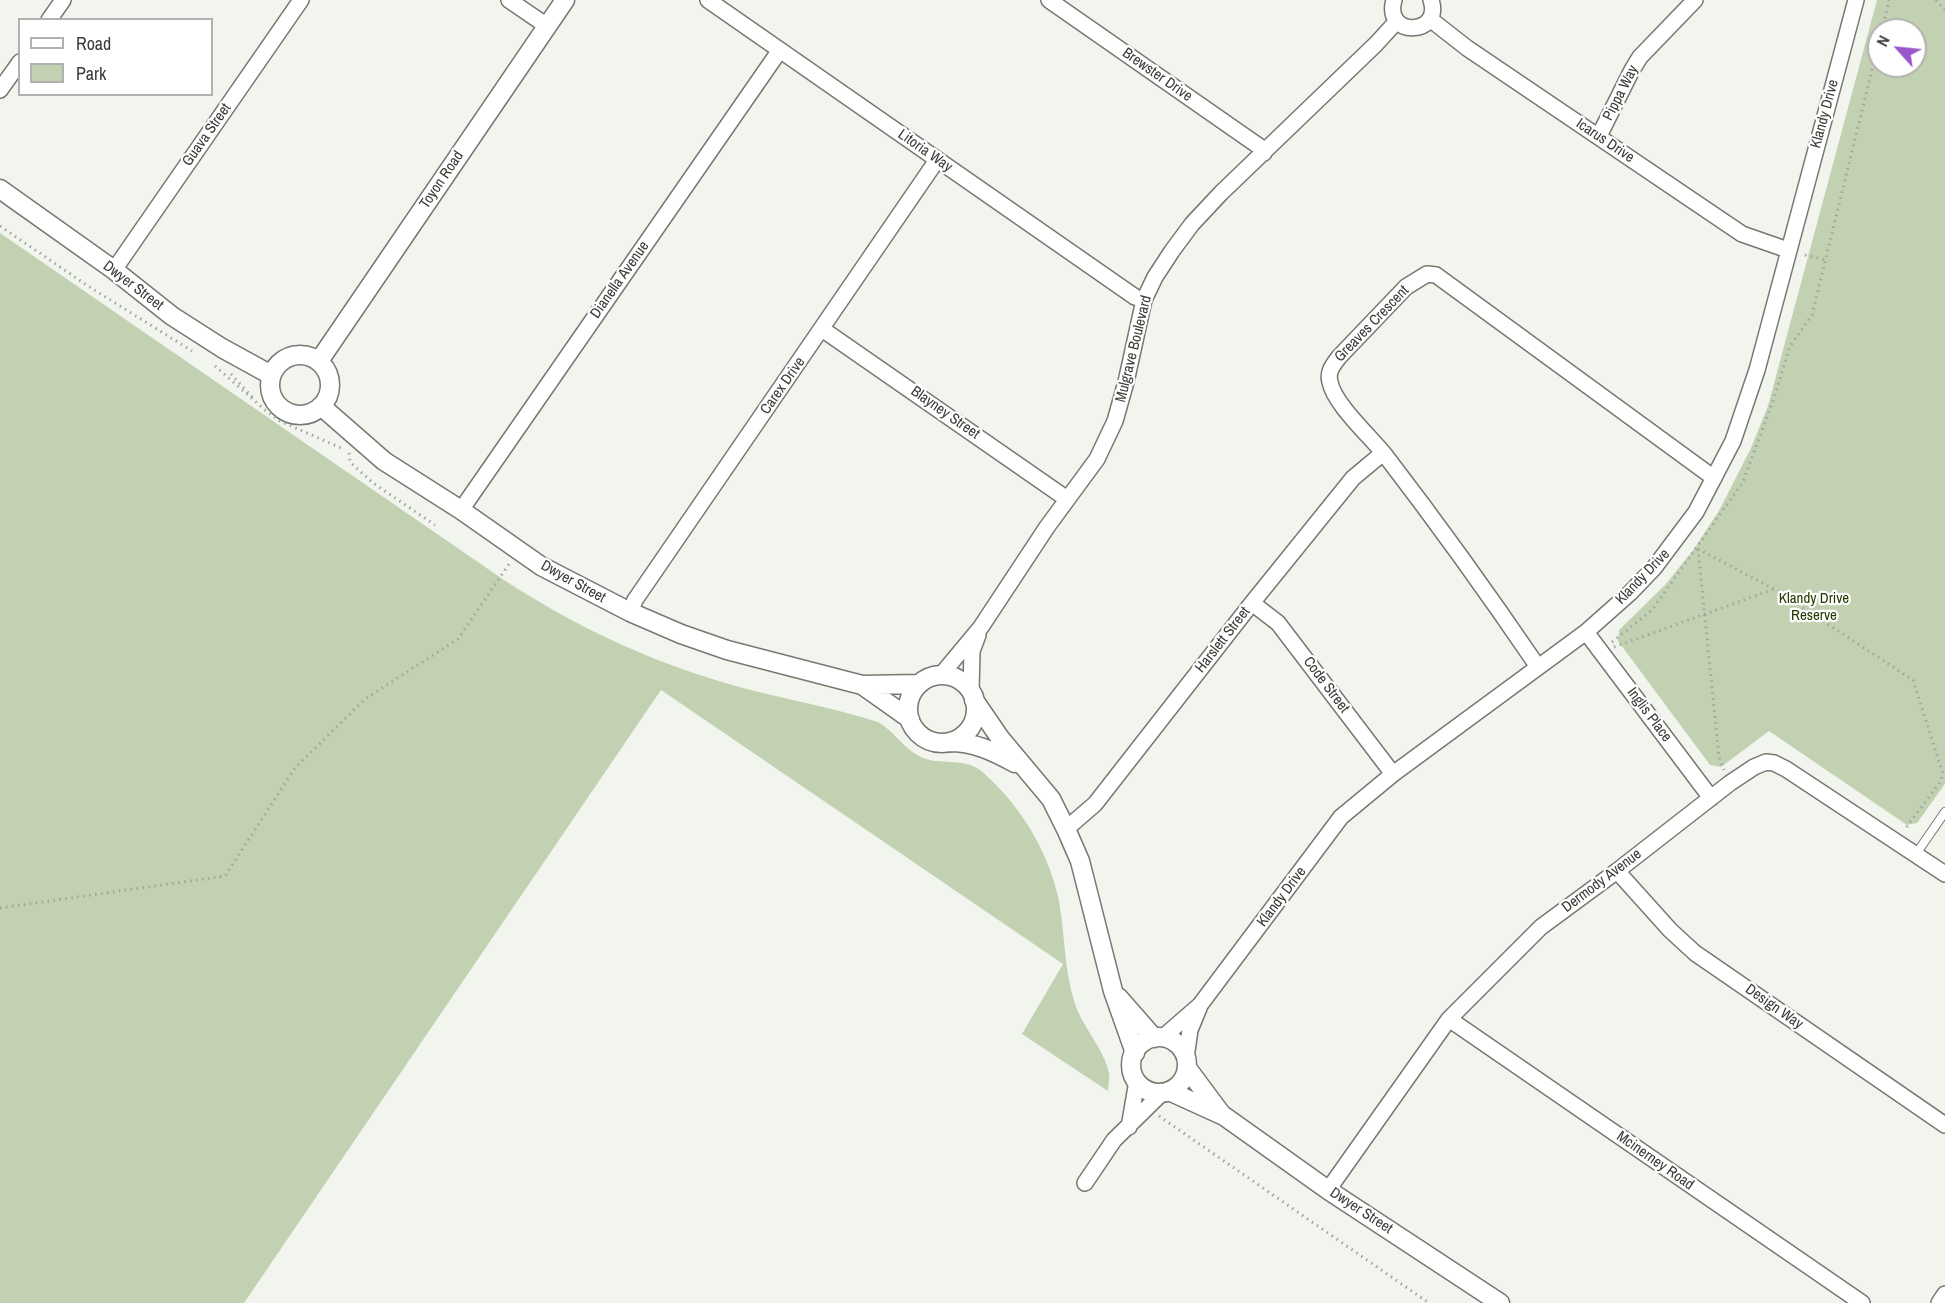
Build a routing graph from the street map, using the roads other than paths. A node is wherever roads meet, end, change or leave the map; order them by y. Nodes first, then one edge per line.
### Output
1 (63, 0) edge
2 (301, 0) edge
3 (509, 0) edge
4 (565, 0) edge
5 (708, 0) edge
6 (1049, 0) edge
7 (1394, 0) edge
8 (1431, 0) edge
9 (1695, 0) edge
10 (1856, 0) edge
11 (51, 18) edge
12 (1430, 19) junction
13 (1397, 21) junction
14 (547, 26) junction
15 (780, 50) junction
16 (18, 65) edge
17 (0, 90) edge
18 (1599, 136) junction
19 (1264, 153) junction
20 (938, 160) junction
21 (0, 189) edge
22 (1788, 250) junction
23 (114, 270) junction
24 (1144, 300) junction
25 (822, 328) junction
26 (319, 361) junction
27 (272, 375) junction
28 (321, 406) junction
29 (1383, 453) junction
30 (1714, 477) junction
31 (1067, 499) junction
32 (461, 510) junction
33 (1252, 603) junction
34 (630, 612) junction
35 (981, 627) junction
36 (1586, 632) junction
37 (1538, 667) junction
38 (940, 675) junction
39 (919, 684) junction
40 (862, 685) junction
41 (972, 696) junction
42 (910, 719) junction
43 (949, 742) junction
44 (1026, 770) junction
45 (1393, 774) junction
46 (1711, 798) junction
47 (1945, 812) edge
48 (1066, 829) junction
49 (1916, 854) junction
50 (1617, 871) junction
51 (1945, 874) edge
52 (1113, 992) junction
53 (1200, 1005) junction
54 (1449, 1019) junction
55 (1158, 1038) junction
56 (1135, 1053) junction
57 (1187, 1063) junction
58 (1137, 1081) junction
59 (1166, 1092) junction
60 (1224, 1116) junction
61 (1945, 1125) edge
62 (1129, 1127) junction
63 (1085, 1183) dead end
64 (1328, 1190) junction
65 (1945, 1294) edge
66 (1500, 1303) edge
67 (1862, 1303) edge
68 (1939, 1303) edge

1 - 11 street
2 - 23 street, Guava Street
3 - 14 street
4 - 14 street, Toyon Road
5 - 15 street, Litoria Way
6 - 19 street, Brewster Drive
7 - 13 street
8 - 12 street
9 - 18 street, Pippa Way
10 - 22 street, Klandy Drive
12 - 13 street
12 - 18 street, Icarus Drive
13 - 19 street, Mulgrave Boulevard
14 - 26 street, Toyon Road
15 - 20 street, Litoria Way
15 - 32 street, Dianella Avenue
16 - 17 street
18 - 22 street, Icarus Drive
19 - 24 street, Mulgrave Boulevard
20 - 24 street, Litoria Way
20 - 25 street, Carex Drive
21 - 23 street, Dwyer Street
22 - 30 street, Klandy Drive
23 - 27 street, Dwyer Street
24 - 31 street, Mulgrave Boulevard
25 - 31 street, Blayney Street
25 - 34 street, Carex Drive
26 - 27 street
26 - 28 street
27 - 28 street
28 - 32 street, Dwyer Street
29 - 30 street, Greaves Crescent
29 - 33 street, Harslett Street
29 - 37 street, Greaves Crescent
30 - 36 street, Klandy Drive
31 - 35 street, Mulgrave Boulevard
32 - 34 street, Dwyer Street
33 - 45 street, Code Street
33 - 48 street, Harslett Street
34 - 40 street, Dwyer Street
35 - 38 street, Mulgrave Boulevard
35 - 41 street, Mulgrave Boulevard
36 - 37 street, Klandy Drive
36 - 46 street, Inglis Place
37 - 45 street, Klandy Drive
38 - 39 street
38 - 41 street
39 - 40 street, Dwyer Street
39 - 42 street
40 - 42 street, Dwyer Street
41 - 43 street
41 - 44 street
42 - 43 street
43 - 44 street
44 - 48 street
45 - 53 street, Klandy Drive
46 - 49 street, Dermody Avenue
46 - 50 street, Dermody Avenue
47 - 49 lane
48 - 52 street
49 - 51 street, Dermody Avenue
50 - 54 street, Dermody Avenue
50 - 61 street, Design Way
52 - 55 street
52 - 56 street
53 - 55 street, Klandy Drive
53 - 57 street, Klandy Drive
54 - 64 street, Dermody Avenue
54 - 67 street, Mcinerney Road
55 - 56 street
55 - 57 street
56 - 58 street
57 - 59 street
57 - 60 street, Dwyer Street
58 - 59 street
58 - 62 street
59 - 60 street, Dwyer Street
59 - 62 street
60 - 64 street, Dwyer Street
62 - 63 street
64 - 66 street, Dwyer Street
65 - 68 street

